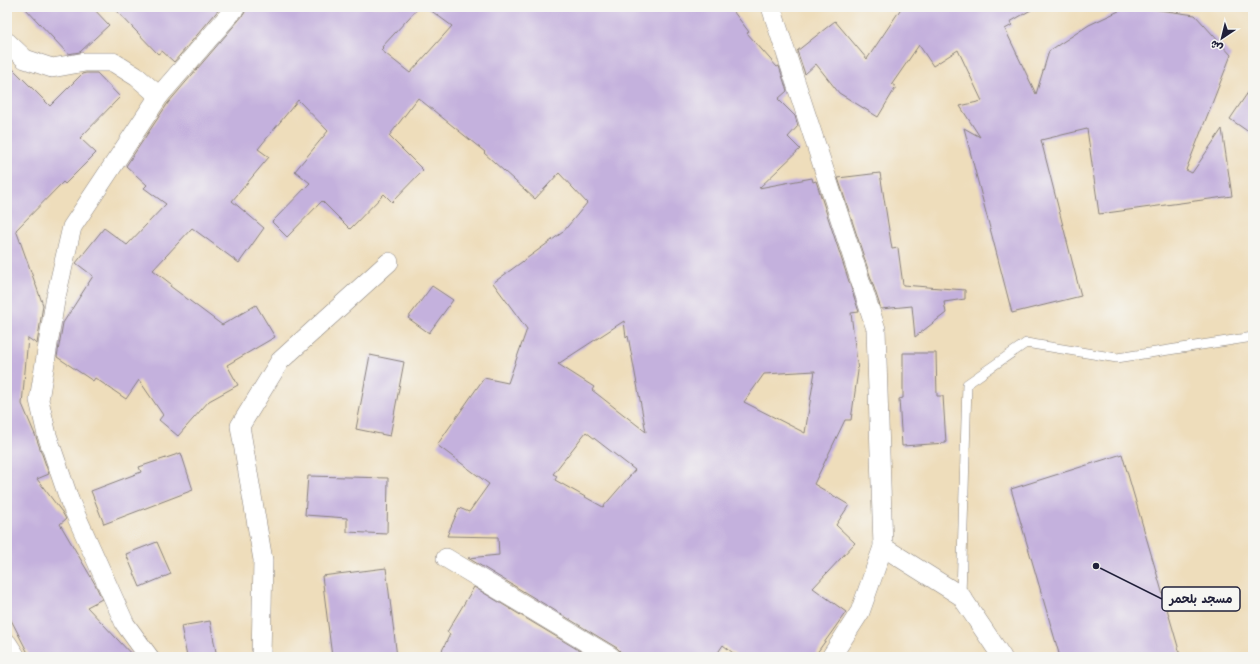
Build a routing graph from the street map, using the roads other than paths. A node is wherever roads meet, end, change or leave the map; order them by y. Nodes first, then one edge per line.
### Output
1 (236, 7) edge
2 (771, 7) edge
3 (7, 42) edge
4 (159, 96) junction
5 (389, 262) dead end
6 (1253, 338) edge
7 (883, 548) junction
8 (446, 558) dead end
9 (961, 596) junction
10 (7, 643) edge
11 (16, 657) edge
12 (149, 657) edge
13 (261, 657) edge
14 (611, 657) edge
15 (831, 657) edge
16 (1002, 657) edge

1 - 4 street
2 - 7 street
3 - 4 street
4 - 12 street
5 - 13 street
6 - 9 lane
7 - 9 street
7 - 15 street
8 - 14 street
9 - 16 street
10 - 11 street

